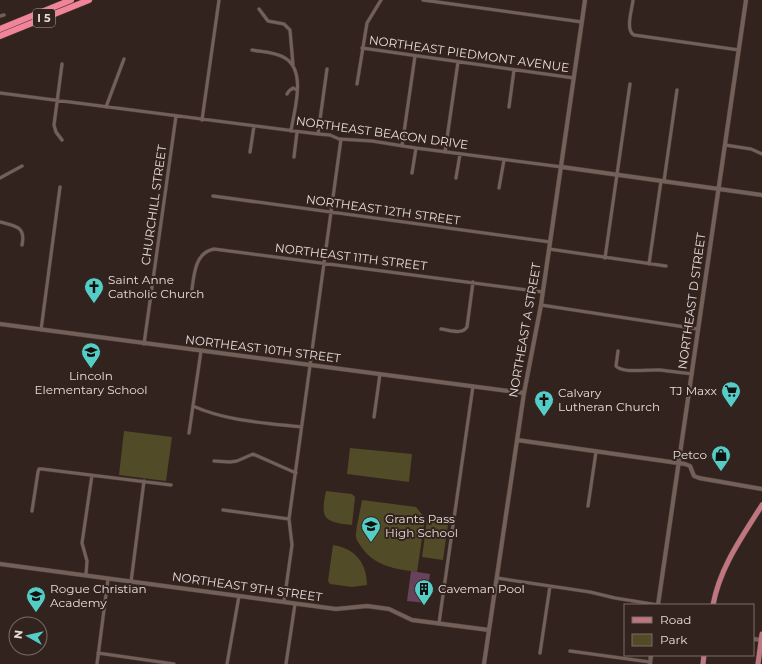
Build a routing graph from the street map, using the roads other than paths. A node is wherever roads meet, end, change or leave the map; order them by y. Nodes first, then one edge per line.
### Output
1 (71, 0) edge
2 (88, 0) edge
3 (219, 0) edge
4 (381, 0) edge
5 (423, 0) edge
6 (585, 0) edge
7 (633, 0) edge
8 (745, 0) edge
9 (259, 9) dead end
10 (4, 15) dead end
11 (0, 16) edge
12 (582, 22) junction
13 (0, 29) edge
14 (0, 36) edge
15 (362, 48) junction
16 (252, 50) dead end
17 (739, 50) junction
18 (415, 56) junction
19 (124, 59) dead end
20 (458, 62) junction
21 (62, 64) dead end
22 (293, 65) junction
23 (327, 69) dead end
24 (514, 70) junction
25 (574, 78) junction
26 (358, 84) dead end
27 (630, 84) dead end
28 (297, 90) junction
29 (677, 90) dead end
30 (0, 93) edge
31 (287, 94) dead end
32 (58, 100) junction
33 (106, 107) junction
34 (509, 107) dead end
35 (176, 116) junction
36 (202, 120) junction
37 (254, 126) junction
38 (291, 131) junction
39 (297, 132) junction
40 (318, 134) junction
41 (341, 139) junction
42 (62, 140) dead end
43 (725, 145) junction
44 (402, 146) junction
45 (416, 148) junction
46 (250, 152) dead end
47 (445, 152) junction
48 (460, 154) junction
49 (762, 154) edge
50 (294, 157) dead end
51 (504, 160) junction
52 (22, 166) dead end
53 (562, 167) junction
54 (412, 173) dead end
55 (617, 174) junction
56 (0, 178) edge
57 (456, 178) dead end
58 (662, 181) junction
59 (60, 187) dead end
60 (499, 188) dead end
61 (719, 189) junction
62 (762, 195) edge
63 (213, 196) dead end
64 (331, 213) junction
65 (0, 222) edge
66 (550, 242) junction
67 (22, 245) dead end
68 (549, 249) junction
69 (605, 258) junction
70 (325, 263) junction
71 (649, 264) junction
72 (666, 266) dead end
73 (473, 282) junction
74 (543, 292) junction
75 (191, 296) dead end
76 (541, 305) junction
77 (0, 324) edge
78 (441, 329) dead end
79 (698, 329) junction
80 (41, 330) junction
81 (144, 344) junction
82 (201, 351) junction
83 (618, 351) dead end
84 (310, 365) junction
85 (380, 374) junction
86 (692, 374) junction
87 (473, 386) junction
88 (524, 393) junction
89 (193, 406) junction
90 (374, 417) dead end
91 (301, 427) junction
92 (189, 433) dead end
93 (517, 440) junction
94 (596, 452) junction
95 (214, 461) dead end
96 (678, 463) junction
97 (296, 473) junction
98 (92, 475) junction
99 (144, 481) junction
100 (171, 485) dead end
101 (762, 489) edge
102 (762, 505) edge
103 (588, 506) dead end
104 (222, 510) dead end
105 (32, 511) dead end
106 (289, 519) junction
107 (0, 564) edge
108 (86, 575) junction
109 (497, 578) junction
110 (108, 579) junction
111 (131, 582) junction
112 (550, 586) junction
113 (239, 596) junction
114 (284, 602) junction
115 (295, 604) junction
116 (652, 604) edge
117 (658, 604) edge
118 (713, 604) edge
119 (439, 623) junction
120 (489, 630) junction
121 (762, 634) edge
122 (762, 640) edge
123 (570, 651) dead end
124 (98, 653) junction
125 (540, 653) dead end
126 (650, 663) edge
127 (97, 664) edge
128 (171, 664) edge
129 (227, 664) edge
130 (286, 664) edge
131 (484, 664) edge
132 (758, 664) edge

1 - 13 highway, I 5
2 - 14 highway, I 5
3 - 36 street
4 - 15 street
5 - 12 street
6 - 12 street, NORTHEAST A STREET
7 - 17 street
8 - 17 street, NORTHEAST D STREET
9 - 22 street
10 - 11 street
12 - 25 street, NORTHEAST A STREET
15 - 18 street, NORTHEAST PIEDMONT AVENUE
15 - 26 street
16 - 22 street
17 - 43 street, NORTHEAST D STREET
18 - 20 street, NORTHEAST PIEDMONT AVENUE
18 - 44 street
19 - 33 street
20 - 24 street, NORTHEAST PIEDMONT AVENUE
20 - 47 street
21 - 32 street
22 - 28 street
23 - 40 street
24 - 25 street, NORTHEAST PIEDMONT AVENUE
24 - 34 street
25 - 53 street, NORTHEAST A STREET
27 - 55 street
28 - 31 street
28 - 38 street
29 - 58 street
30 - 32 street, NORTHEAST BEACON DRIVE
32 - 33 street, NORTHEAST BEACON DRIVE
32 - 42 street
33 - 35 street, NORTHEAST BEACON DRIVE
35 - 36 street, NORTHEAST BEACON DRIVE
35 - 81 street, CHURCHILL STREET
36 - 37 street, NORTHEAST BEACON DRIVE
37 - 38 street, NORTHEAST BEACON DRIVE
37 - 46 street
38 - 39 street, NORTHEAST BEACON DRIVE
39 - 40 street, NORTHEAST BEACON DRIVE
39 - 50 street
40 - 41 street, NORTHEAST BEACON DRIVE
41 - 44 street, NORTHEAST BEACON DRIVE
41 - 64 street
43 - 49 street
43 - 61 street, NORTHEAST D STREET
44 - 45 street, NORTHEAST BEACON DRIVE
45 - 47 street, NORTHEAST BEACON DRIVE
45 - 54 street
47 - 48 street, NORTHEAST BEACON DRIVE
48 - 51 street, NORTHEAST BEACON DRIVE
48 - 57 street
51 - 53 street, NORTHEAST BEACON DRIVE
51 - 60 street
52 - 56 street
53 - 55 street, NORTHEAST BEACON DRIVE
53 - 66 street, NORTHEAST A STREET
55 - 58 street, NORTHEAST BEACON DRIVE
55 - 69 street
58 - 61 street, NORTHEAST BEACON DRIVE
58 - 71 street
59 - 80 street
61 - 62 street, NORTHEAST BEACON DRIVE
61 - 79 street, NORTHEAST D STREET
63 - 64 street, NORTHEAST 12TH STREET
64 - 66 street, NORTHEAST 12TH STREET
64 - 70 street
65 - 67 street
66 - 68 street, NORTHEAST A STREET
68 - 69 street
68 - 74 street, NORTHEAST A STREET
69 - 71 street
70 - 73 street, NORTHEAST 11TH STREET
70 - 75 street, NORTHEAST 11TH STREET
70 - 84 street
71 - 72 street
73 - 74 street, NORTHEAST 11TH STREET
73 - 78 street
74 - 76 street, NORTHEAST A STREET
76 - 79 street
76 - 88 street, NORTHEAST A STREET
77 - 80 street, NORTHEAST 10TH STREET
79 - 86 street, NORTHEAST D STREET
80 - 81 street, NORTHEAST 10TH STREET
81 - 82 street, NORTHEAST 10TH STREET
82 - 84 street, NORTHEAST 10TH STREET
82 - 89 street
83 - 86 street
84 - 85 street, NORTHEAST 10TH STREET
84 - 91 street
85 - 87 street, NORTHEAST 10TH STREET
85 - 90 street
86 - 96 street, NORTHEAST D STREET
87 - 88 street, NORTHEAST 10TH STREET
87 - 119 street
88 - 93 street, NORTHEAST A STREET
89 - 91 street
89 - 92 street
91 - 97 street
93 - 94 street
93 - 109 street, NORTHEAST A STREET
94 - 96 street
94 - 103 street
95 - 97 street
96 - 101 street
96 - 117 street, NORTHEAST D STREET
97 - 106 street
98 - 99 street
98 - 105 street
98 - 108 street
99 - 100 street
99 - 111 street
102 - 118 main road
104 - 106 street
106 - 114 street
107 - 108 street, NORTHEAST 9TH STREET
108 - 110 street, NORTHEAST 9TH STREET
109 - 112 street
109 - 120 street, NORTHEAST A STREET
110 - 111 street, NORTHEAST 9TH STREET
110 - 124 street
111 - 113 street, NORTHEAST 9TH STREET
112 - 116 street
112 - 125 street
113 - 114 street, NORTHEAST 9TH STREET
113 - 129 street
114 - 115 street, NORTHEAST 9TH STREET
115 - 119 street, NORTHEAST 9TH STREET
115 - 130 street
119 - 120 street, NORTHEAST 9TH STREET
120 - 131 street, NORTHEAST A STREET
121 - 122 main road
122 - 132 main road
123 - 126 street
124 - 127 street
124 - 128 street

